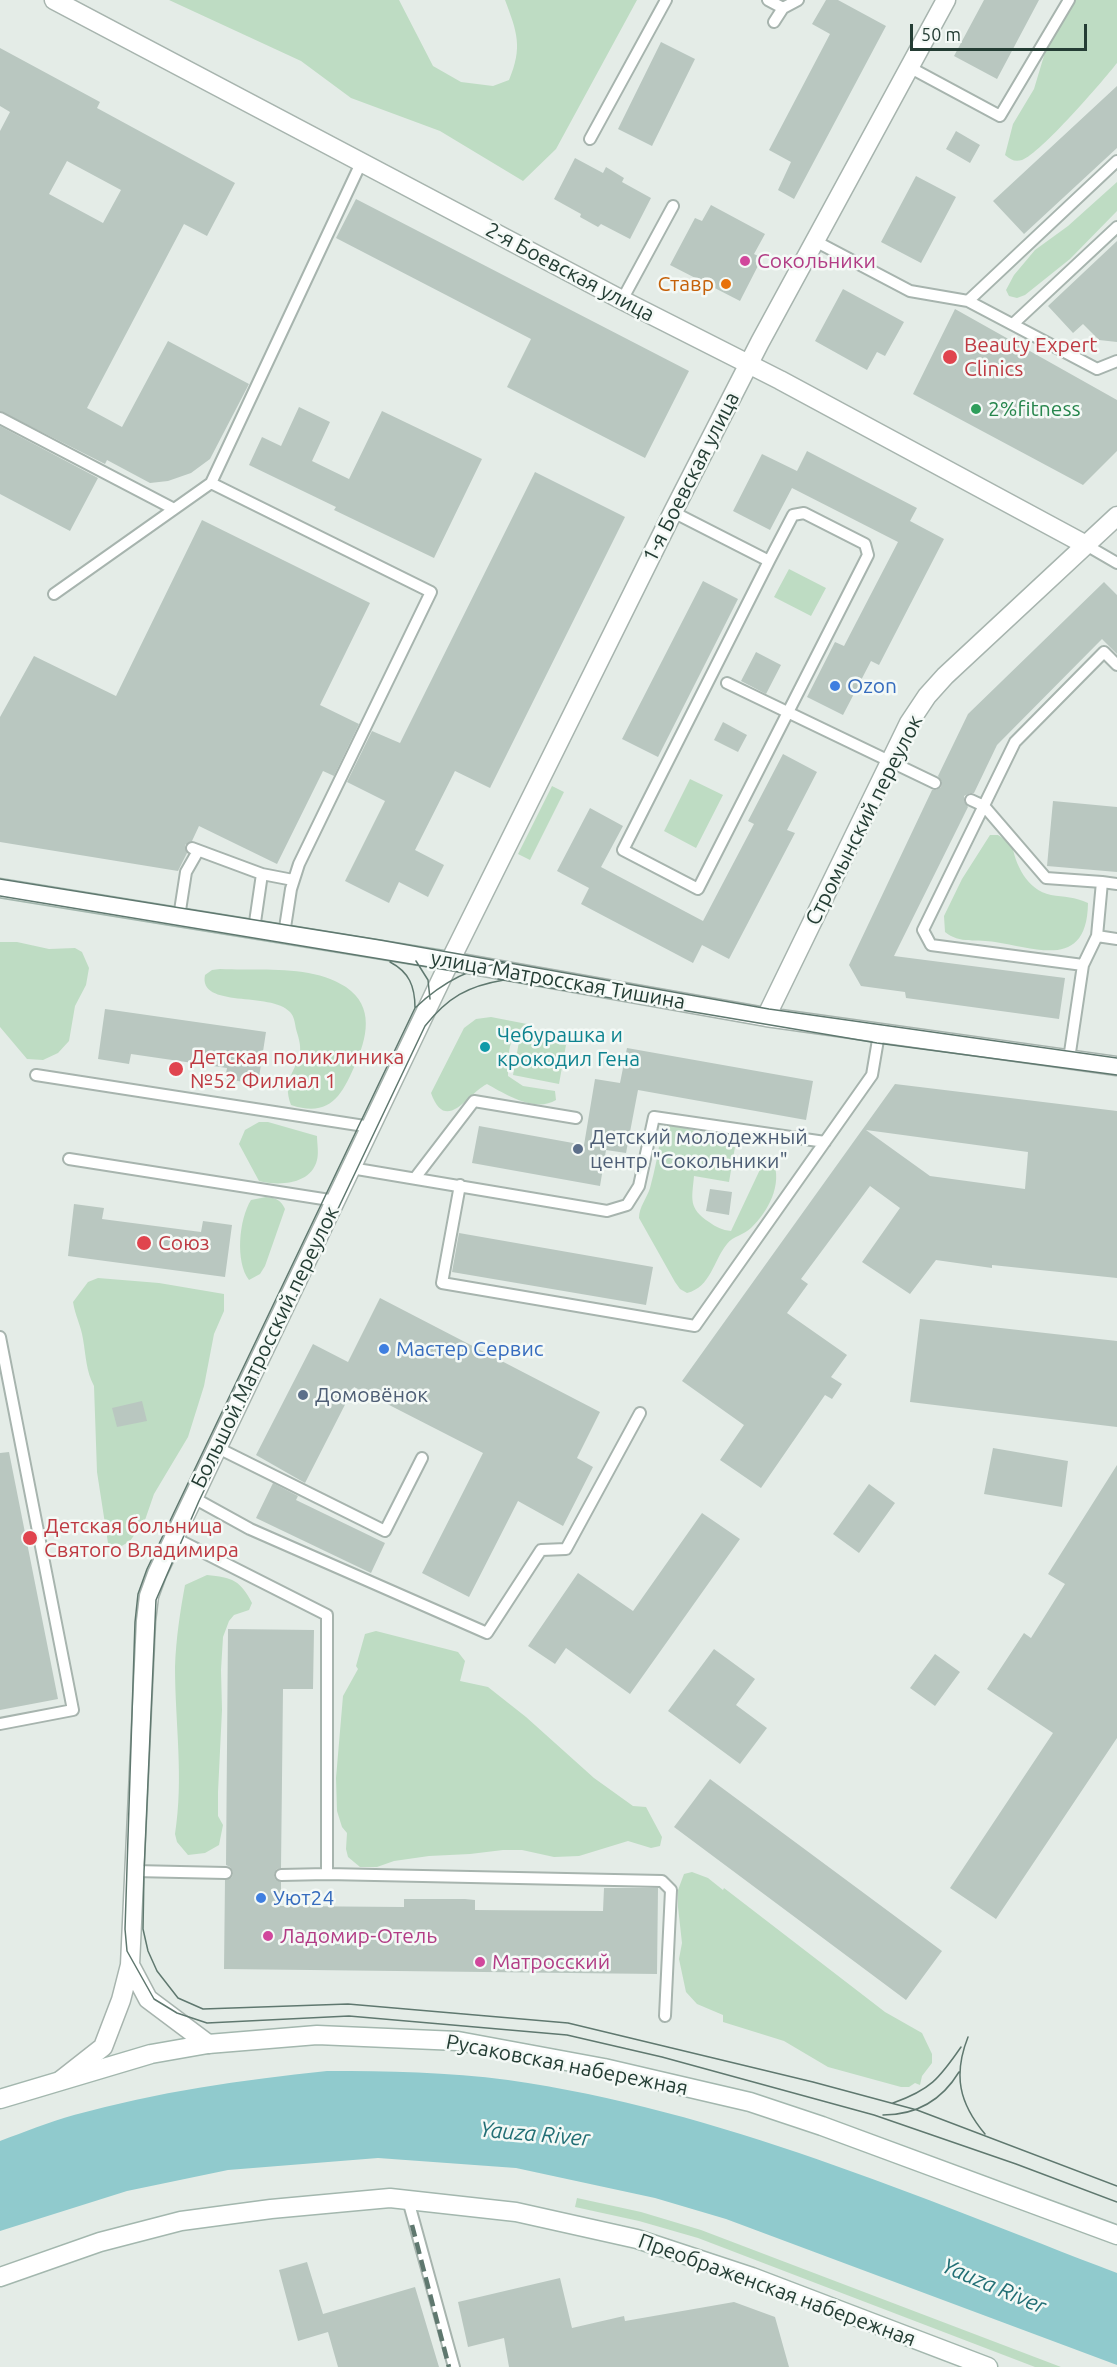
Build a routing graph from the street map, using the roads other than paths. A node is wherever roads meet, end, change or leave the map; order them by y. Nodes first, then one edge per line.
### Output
1 (54, 0) edge
2 (666, 0) edge
3 (768, 0) edge
4 (798, 0) edge
5 (945, 0) edge
6 (1069, 0) edge
7 (783, 8) junction
8 (774, 22) dead end
9 (909, 67) junction
10 (590, 139) dead end
11 (1117, 161) edge
12 (361, 163) junction
13 (673, 206) dead end
14 (1117, 227) edge
15 (815, 242) junction
16 (622, 300) junction
17 (968, 301) junction
18 (1013, 324) junction
19 (1117, 361) edge
20 (748, 364) junction
21 (0, 418) edge
22 (211, 483) junction
23 (174, 509) junction
24 (673, 512) junction
25 (1117, 516) edge
26 (1086, 545) junction
27 (769, 561) junction
28 (1117, 563) edge
29 (54, 594) dead end
30 (1117, 665) edge
31 (728, 683) dead end
32 (788, 712) junction
33 (891, 762) junction
34 (935, 783) dead end
35 (971, 800) dead end
36 (984, 806) junction
37 (262, 874) junction
38 (294, 880) junction
39 (1102, 882) junction
40 (1117, 884) edge
41 (0, 888) edge
42 (179, 917) junction
43 (254, 929) junction
44 (284, 934) junction
45 (1097, 936) junction
46 (1117, 939) edge
47 (450, 961) junction
48 (1083, 965) junction
49 (766, 1017) junction
50 (879, 1034) junction
51 (1069, 1059) junction
52 (1117, 1066) edge
53 (36, 1075) dead end
54 (576, 1118) dead end
55 (371, 1126) junction
56 (825, 1142) junction
57 (69, 1159) dead end
58 (351, 1168) junction
59 (415, 1178) junction
60 (460, 1185) junction
61 (336, 1201) junction
62 (0, 1337) edge
63 (640, 1413) dead end
64 (216, 1447) junction
65 (422, 1458) dead end
66 (192, 1497) junction
67 (173, 1537) junction
68 (0, 1724) edge
69 (134, 1871) junction
70 (226, 1873) dead end
71 (281, 1875) dead end
72 (327, 1875) junction
73 (130, 1965) junction
74 (665, 2016) dead end
75 (208, 2044) junction
76 (61, 2080) junction
77 (0, 2099) edge
78 (408, 2200) junction
79 (1117, 2235) edge
80 (0, 2277) edge
81 (454, 2367) edge
82 (988, 2367) edge

1 - 12 street, 2-я Боевская улица
2 - 10 lane
3 - 7 lane
4 - 7 lane
5 - 9 street, 1-я Боевская улица
6 - 9 lane
7 - 8 lane
9 - 15 street, 1-я Боевская улица
11 - 17 lane
12 - 16 street, 2-я Боевская улица
12 - 22 lane
13 - 16 lane
14 - 18 lane
15 - 17 lane
15 - 20 street, 1-я Боевская улица
16 - 20 street, 2-я Боевская улица
17 - 18 lane
18 - 19 lane
20 - 24 street, 1-я Боевская улица
20 - 26 street, 2-я Боевская улица
21 - 23 lane
22 - 23 lane
22 - 38 lane
23 - 29 lane
24 - 27 lane
24 - 47 street, 1-я Боевская улица
25 - 26 street, Стромынский переулок
26 - 28 lane
26 - 33 street, Стромынский переулок
27 - 32 lane
27 - 32 lane
30 - 36 lane
31 - 32 lane
32 - 33 lane
33 - 34 lane
33 - 49 street, Стромынский переулок
35 - 36 lane
36 - 39 lane
36 - 48 lane
37 - 38 lane
37 - 42 lane
37 - 43 lane
38 - 44 lane
39 - 40 lane
39 - 45 lane
41 - 42 street, улица Матросская Тишина
42 - 43 street, улица Матросская Тишина
43 - 44 street, улица Матросская Тишина
44 - 47 street, улица Матросская Тишина
45 - 46 lane
45 - 48 lane
47 - 49 street, улица Матросская Тишина
47 - 55 street, Большой Матросский переулок
48 - 51 lane
49 - 50 street, улица Матросская Тишина
50 - 51 street, улица Матросская Тишина
50 - 56 lane
51 - 52 street, улица Матросская Тишина
53 - 55 lane
54 - 59 lane
55 - 58 street, Большой Матросский переулок
56 - 60 lane
56 - 60 lane
57 - 61 lane
58 - 59 lane
58 - 61 street, Большой Матросский переулок
59 - 60 lane
61 - 64 street, Большой Матросский переулок
62 - 68 lane
63 - 66 lane
64 - 65 lane
64 - 66 street, Большой Матросский переулок
66 - 67 street, Большой Матросский переулок
67 - 69 street, Большой Матросский переулок
67 - 72 lane
69 - 70 lane
69 - 73 street, Большой Матросский переулок
71 - 72 lane
72 - 74 lane
73 - 75 street
73 - 76 street, Большой Матросский переулок
75 - 76 street, Русаковская набережная
75 - 79 street, Русаковская набережная
76 - 77 street, Русаковская набережная
78 - 80 street, Преображенская набережная
78 - 81 lane
78 - 82 street, Преображенская набережная

